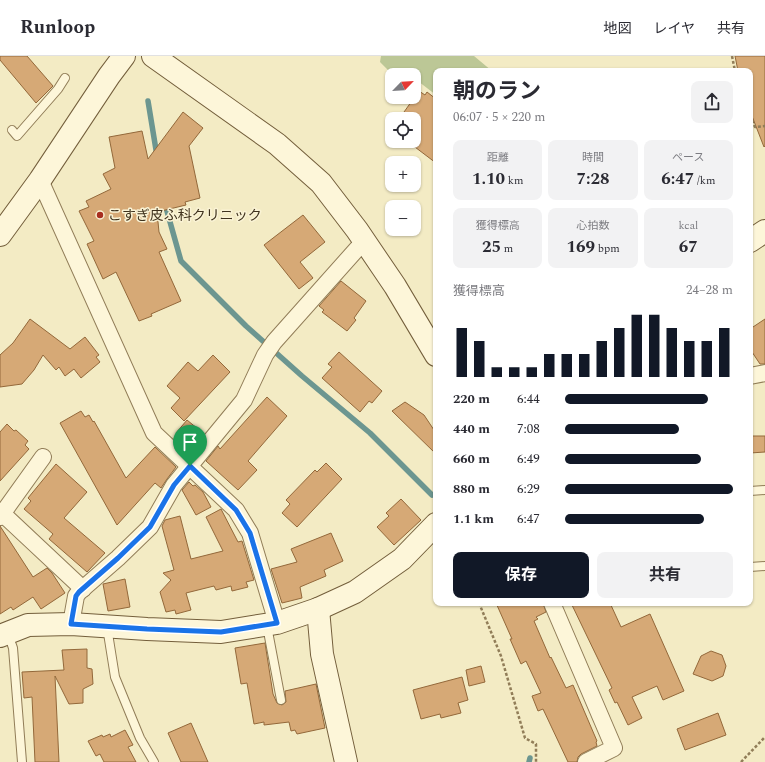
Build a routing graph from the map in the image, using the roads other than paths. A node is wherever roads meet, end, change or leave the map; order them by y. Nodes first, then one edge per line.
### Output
1 (124, 56) edge
2 (153, 56) edge
3 (65, 78) dead end
4 (12, 130) dead end
5 (40, 180) junction
6 (765, 231) edge
7 (0, 235) edge
8 (753, 239) edge
9 (364, 241) junction
10 (433, 350) edge
11 (765, 373) edge
12 (753, 375) edge
13 (43, 457) dead end
14 (190, 466) junction
15 (765, 490) edge
16 (753, 491) edge
17 (2, 515) edge
18 (433, 527) edge
19 (765, 566) edge
20 (753, 567) edge
21 (83, 589) junction
22 (553, 606) edge
23 (318, 609) junction
24 (71, 624) junction
25 (272, 624) junction
26 (107, 626) junction
27 (4, 634) edge
28 (282, 700) dead end
29 (22, 762) edge
30 (154, 762) edge
31 (346, 762) edge
32 (586, 762) edge

1 - 5 street
2 - 9 street
3 - 4 lane
5 - 7 street
5 - 14 street
6 - 8 street
9 - 10 street
9 - 14 street
11 - 12 street
13 - 17 street
14 - 21 street
14 - 25 street
15 - 16 lane
17 - 21 street
18 - 23 street
19 - 20 lane
21 - 24 street
22 - 32 street
23 - 25 street
23 - 31 street
24 - 26 street
24 - 27 street
25 - 26 street
25 - 28 lane
26 - 30 lane
27 - 29 lane

